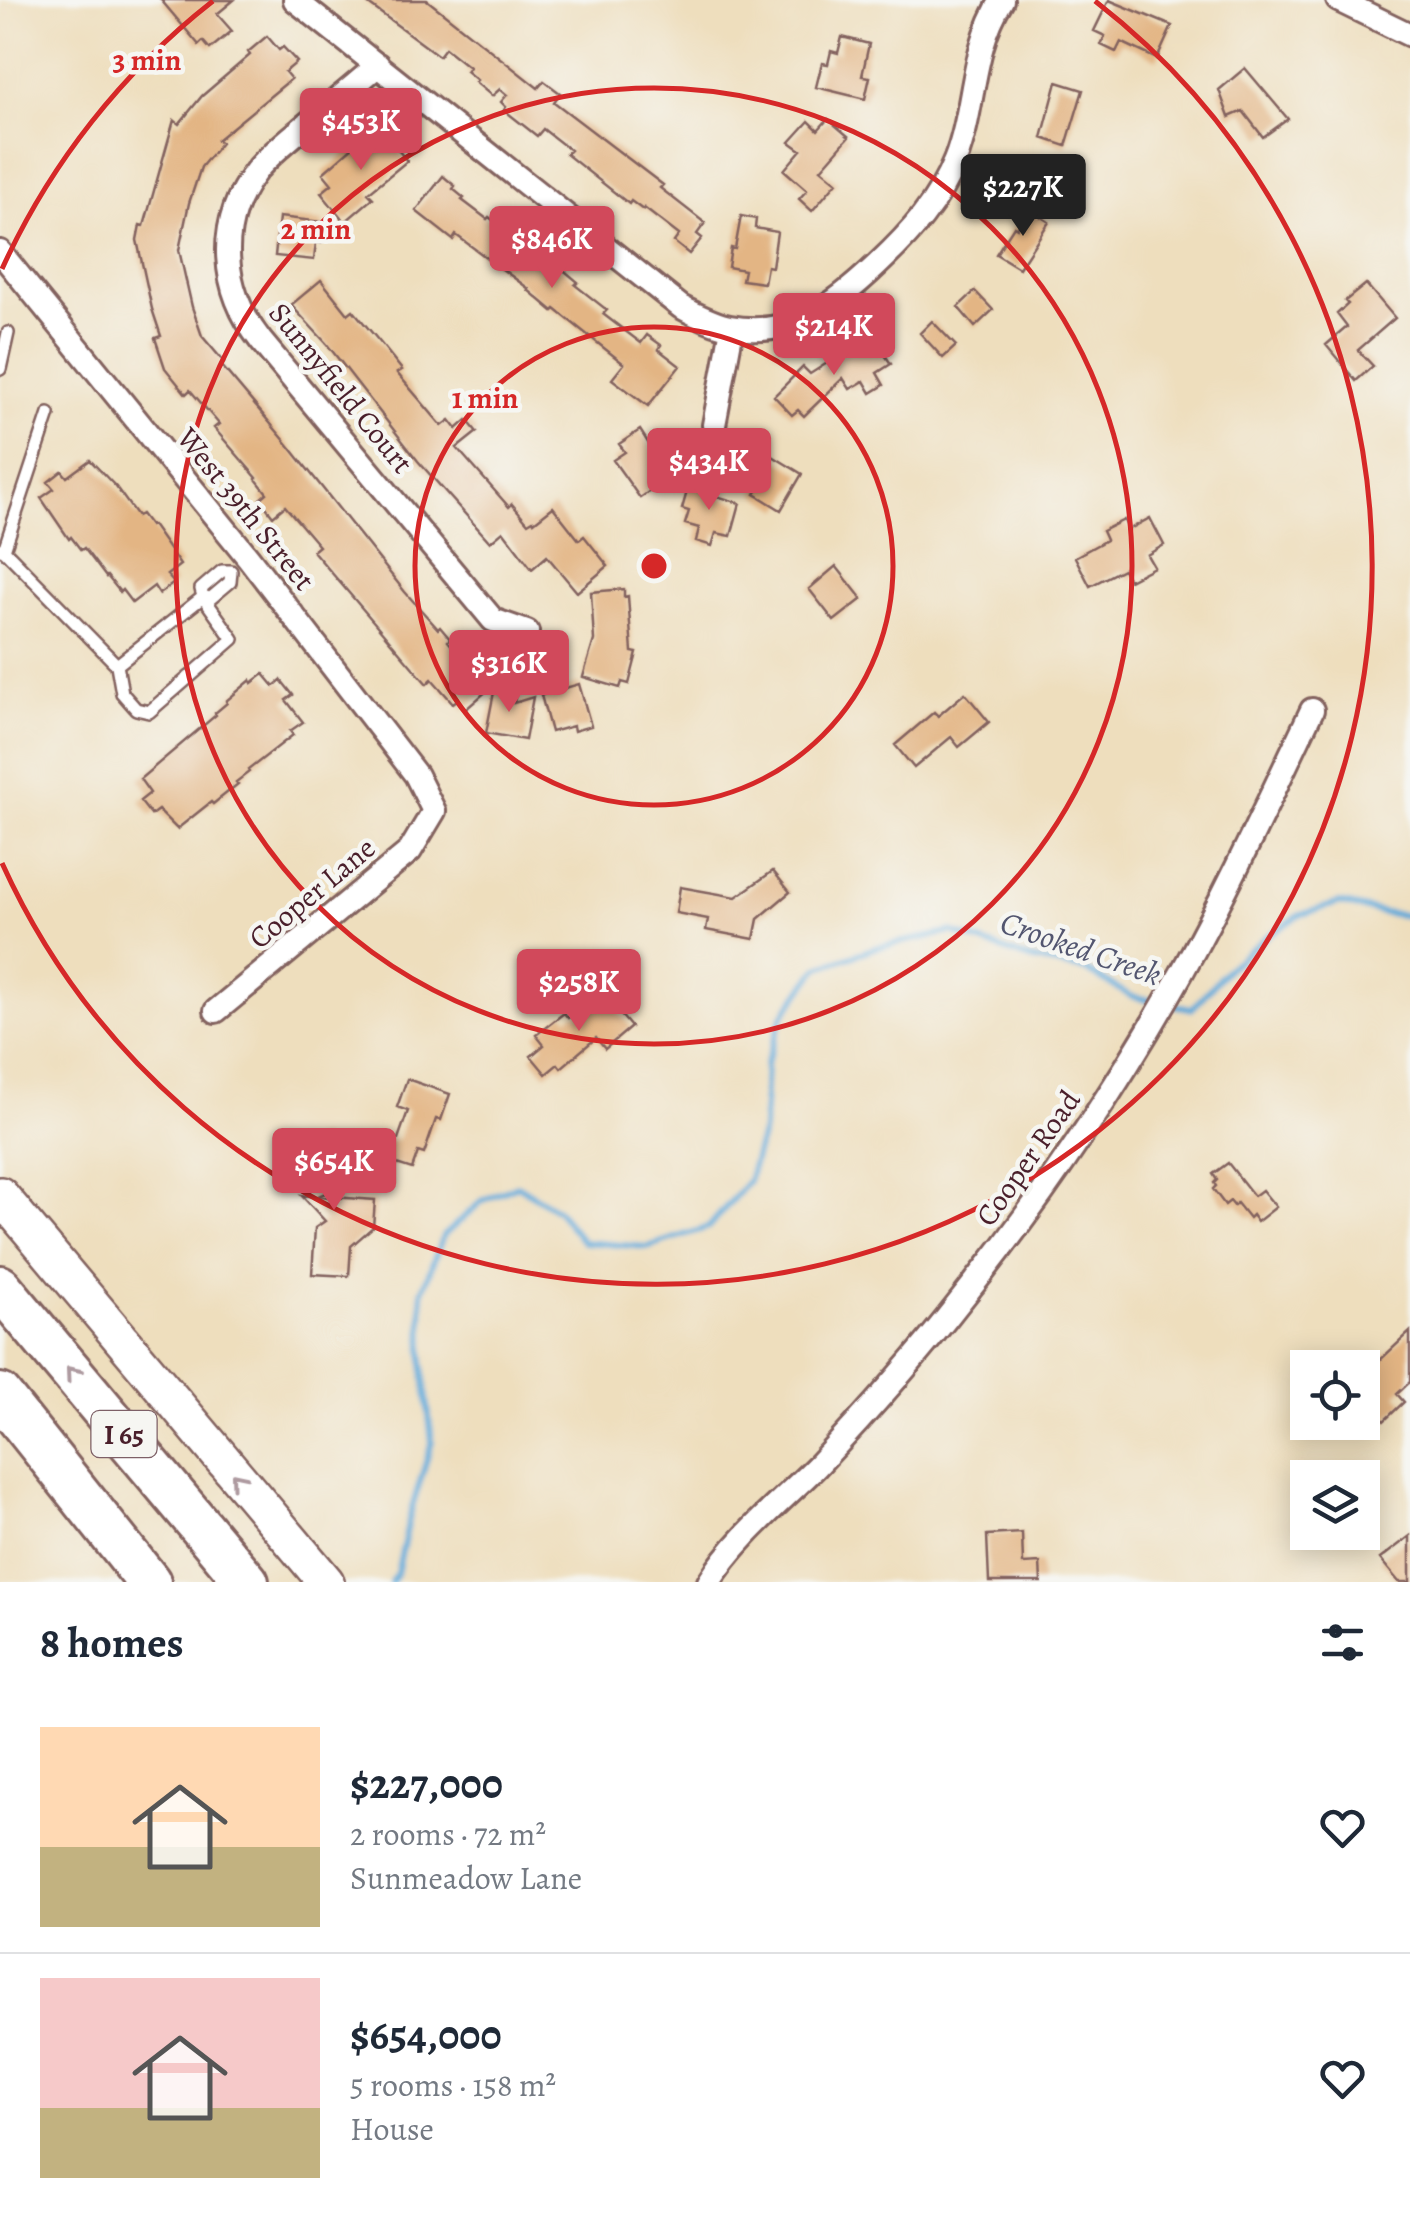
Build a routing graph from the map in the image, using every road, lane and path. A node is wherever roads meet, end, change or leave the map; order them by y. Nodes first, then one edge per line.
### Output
1 (295, 0) edge
2 (1002, 0) edge
3 (1338, 0) edge
4 (1410, 35) edge
5 (378, 65) junction
6 (0, 252) edge
7 (732, 328) junction
8 (8, 333) dead end
9 (0, 368) edge
10 (49, 414) dead end
11 (714, 425) dead end
12 (2, 549) edge
13 (240, 564) junction
14 (202, 597) junction
15 (528, 632) dead end
16 (117, 665) junction
17 (1312, 710) dead end
18 (434, 810) joint
19 (216, 1011) dead end
20 (0, 1196) edge
21 (0, 1286) edge
22 (0, 1395) edge
23 (0, 1430) edge
24 (119, 1547) junction
25 (149, 1582) edge
26 (247, 1582) edge
27 (326, 1582) edge
28 (709, 1582) edge

1 - 5 street
2 - 7 street
3 - 4 street
5 - 7 street
5 - 15 street, Sunnyfield Court
6 - 13 street, West 39th Street
7 - 11 street
8 - 9 lane
10 - 12 lane
12 - 16 lane
13 - 14 lane
13 - 18 street, West 39th Street
14 - 16 lane
14 - 16 lane
17 - 28 street, Cooper Road
18 - 19 street, Cooper Lane
27 -> 20 main road
26 -> 21 highway, I 65
22 - 24 highway, I 65
23 - 24 highway
24 - 25 highway, I 65

